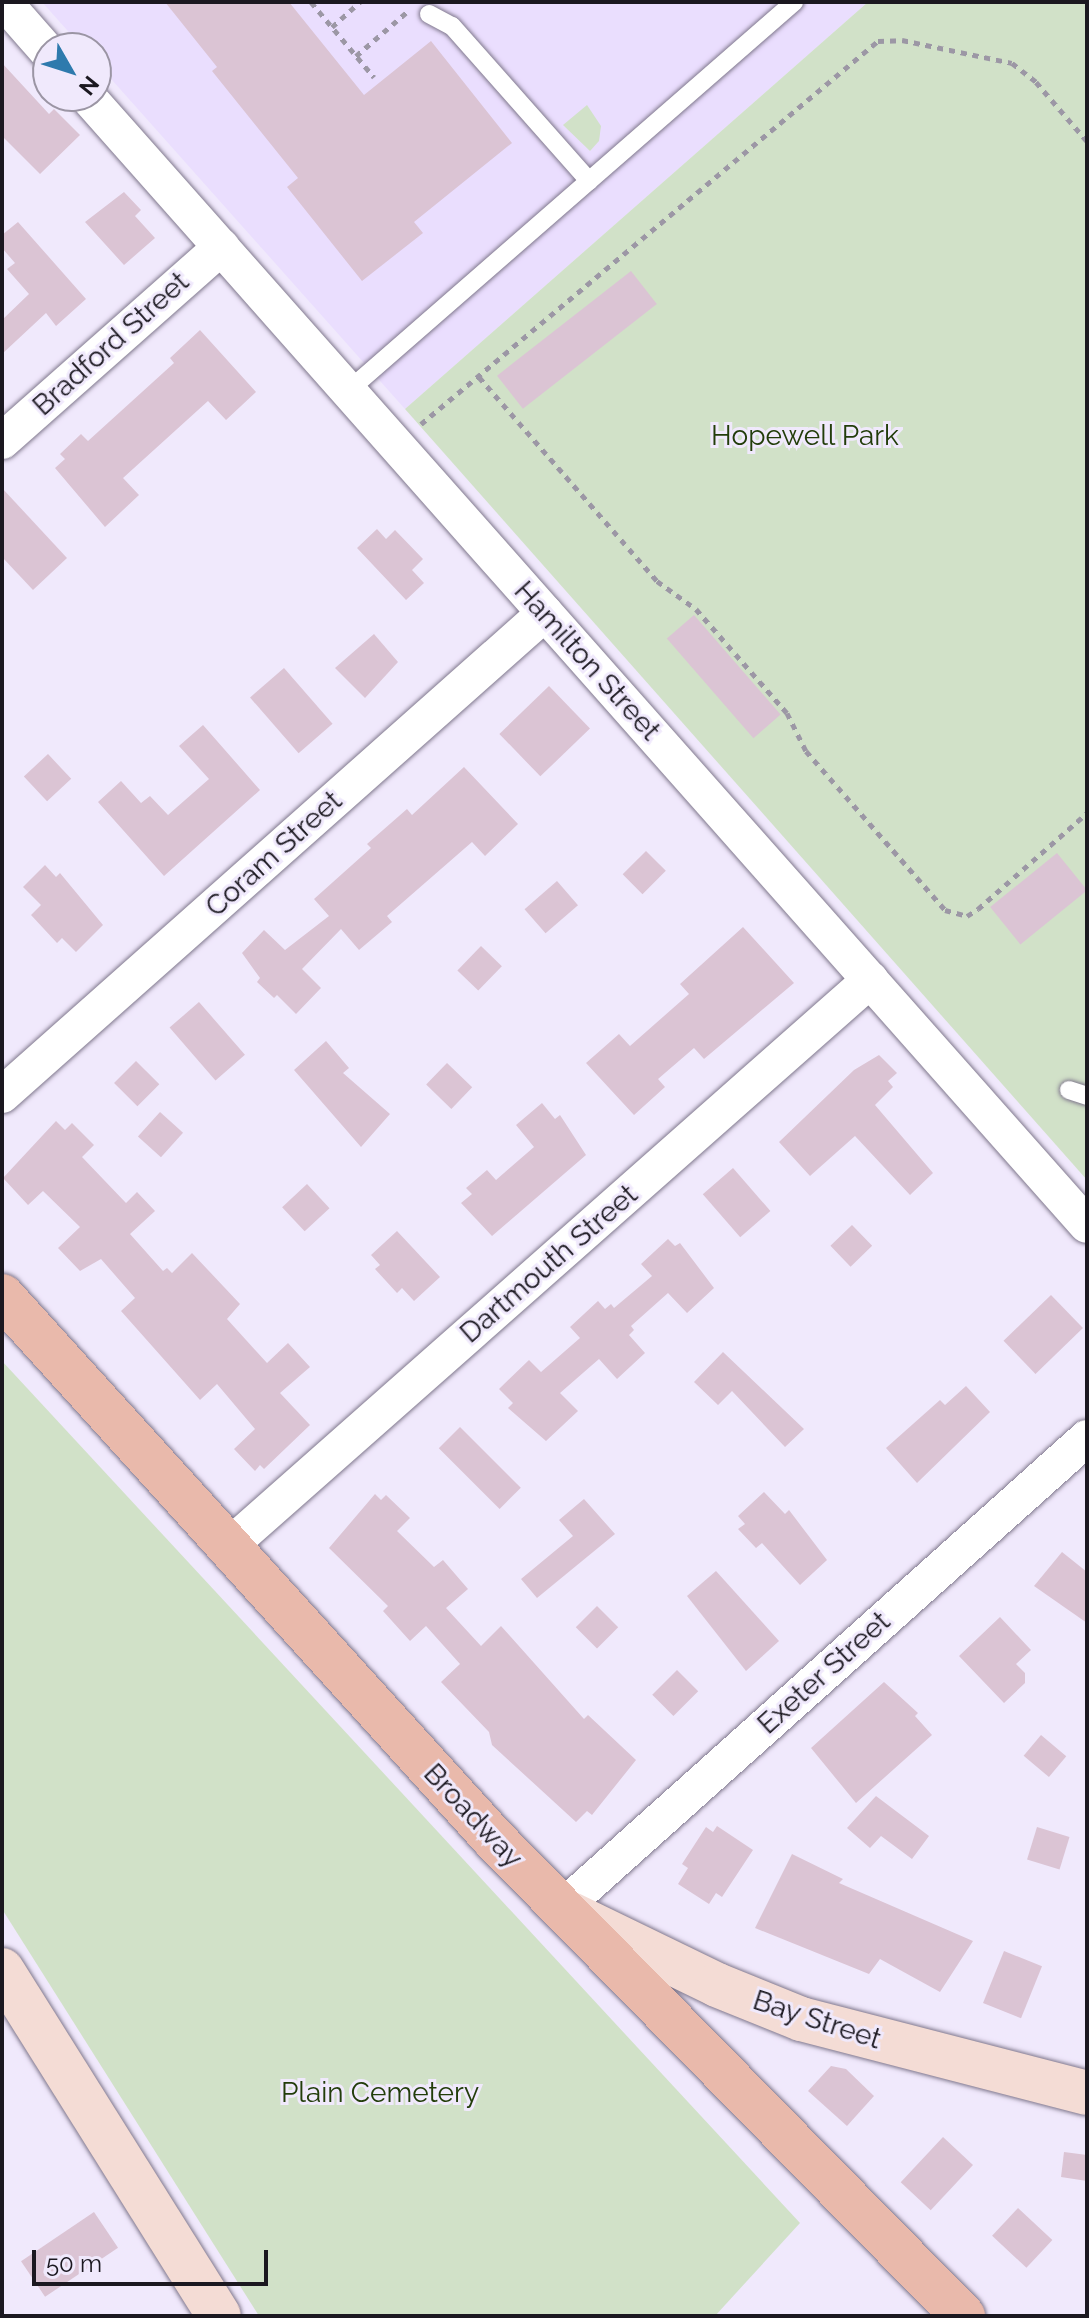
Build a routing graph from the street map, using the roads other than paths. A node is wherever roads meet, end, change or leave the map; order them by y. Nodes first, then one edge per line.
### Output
1 (4, 2) edge
2 (794, 2) edge
3 (429, 14) dead end
4 (32, 34) edge
5 (101, 112) edge
6 (589, 181) junction
7 (221, 247) junction
8 (348, 391) junction
9 (2, 441) edge
10 (545, 613) junction
11 (870, 980) junction
12 (1069, 1090) dead end
13 (2, 1095) edge
14 (1087, 1096) edge
15 (1087, 1225) edge
16 (2, 1296) edge
17 (1087, 1438) edge
18 (228, 1547) junction
19 (561, 1909) junction
20 (2, 1970) edge
21 (1087, 2093) edge
22 (219, 2316) edge
23 (963, 2316) edge

1 - 4 street
2 - 6 lane
3 - 6 lane
5 - 7 street, Hamilton Street
6 - 8 lane
7 - 8 street, Hamilton Street
7 - 9 street, Bradford Street
8 - 10 street, Hamilton Street
10 - 11 street, Hamilton Street
10 - 13 street, Coram Street
11 - 15 street, Hamilton Street
11 - 18 street, Dartmouth Street
12 - 14 lane
16 - 18 main road, Broadway
17 - 19 street, Exeter Street
18 - 19 main road, Broadway
19 - 21 main road, Bay Street
19 - 23 main road, Broadway
20 - 22 main road

